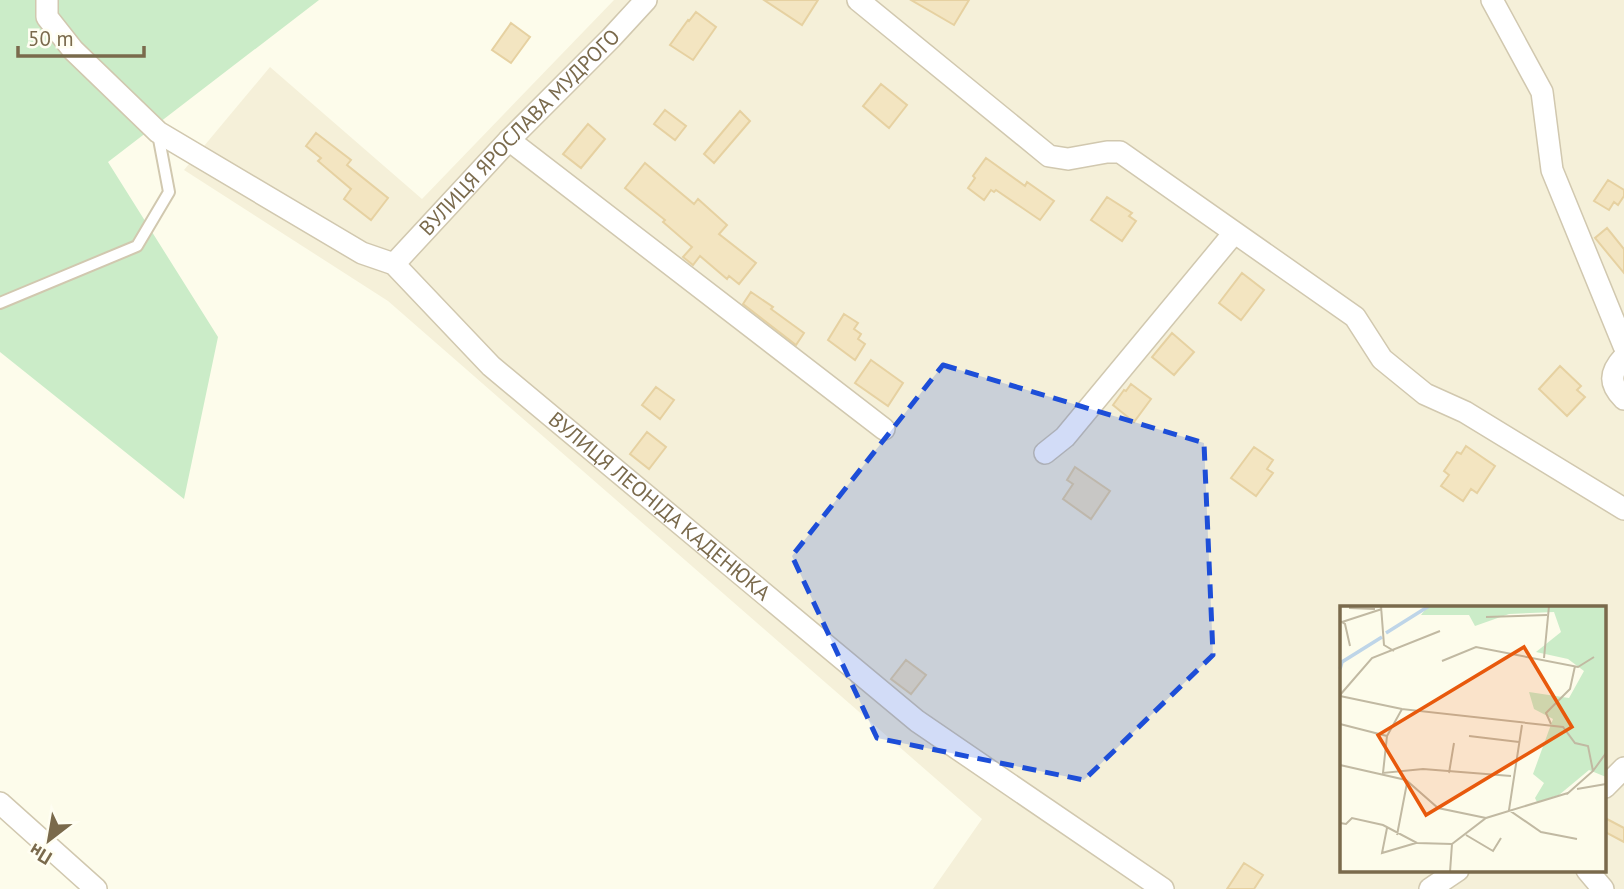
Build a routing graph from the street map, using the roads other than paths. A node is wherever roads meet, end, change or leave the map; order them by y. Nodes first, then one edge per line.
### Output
1 (47, 0) edge
2 (646, 0) edge
3 (858, 0) edge
4 (1492, 0) edge
5 (158, 132) junction
6 (509, 141) junction
7 (1234, 233) junction
8 (394, 264) junction
9 (0, 303) edge
10 (1624, 346) edge
11 (1624, 357) edge
12 (1624, 399) edge
13 (884, 429) dead end
14 (1045, 453) dead end
15 (1624, 509) edge
16 (1624, 768) edge
17 (1606, 786) edge
18 (0, 803) edge
19 (1455, 872) edge
20 (1589, 872) edge
21 (96, 889) edge
22 (1163, 889) edge
23 (1430, 889) edge
24 (1603, 889) edge

1 - 5 street, ВУЛИЦЯ ЛЕОНІДА КАДЕНЮКА
2 - 6 street, ВУЛИЦЯ ЯРОСЛАВА МУДРОГО
3 - 7 street
4 - 10 street
5 - 8 street, ВУЛИЦЯ ЛЕОНІДА КАДЕНЮКА
5 - 9 lane
6 - 8 street, ВУЛИЦЯ ЯРОСЛАВА МУДРОГО
6 - 13 street
7 - 14 street
7 - 15 street
8 - 22 street, ВУЛИЦЯ ЛЕОНІДА КАДЕНЮКА
11 - 12 street
16 - 17 street
18 - 21 street
19 - 23 street
20 - 24 street

